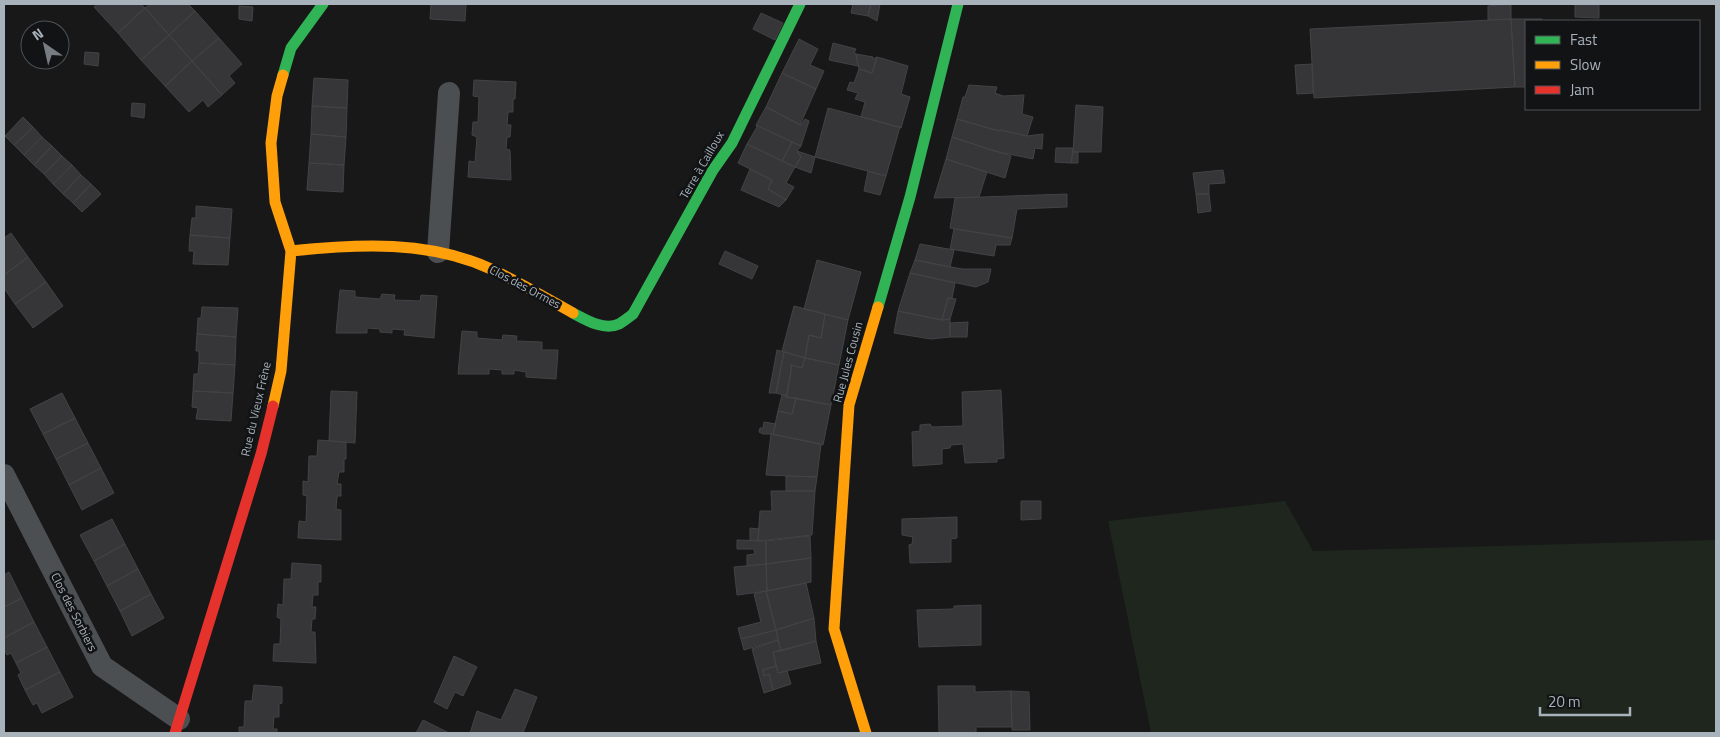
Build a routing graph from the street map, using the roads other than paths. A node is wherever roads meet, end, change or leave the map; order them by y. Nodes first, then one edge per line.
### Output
1 (323, 4) edge
2 (800, 4) edge
3 (958, 4) edge
4 (449, 93) dead end
5 (291, 251) junction
6 (438, 252) junction
7 (611, 326) joint
8 (4, 475) edge
9 (177, 726) edge
10 (866, 733) edge

1 - 5 street, Rue du Vieux Frêne
2 - 7 street, Terre à Cailloux
3 - 10 street, Rue Jules Cousin
4 - 6 street
5 - 6 street, Clos des Ormes
5 - 9 street, Rue du Vieux Frêne
6 - 7 street, Clos des Ormes
8 - 9 street, Clos des Sorbiers

